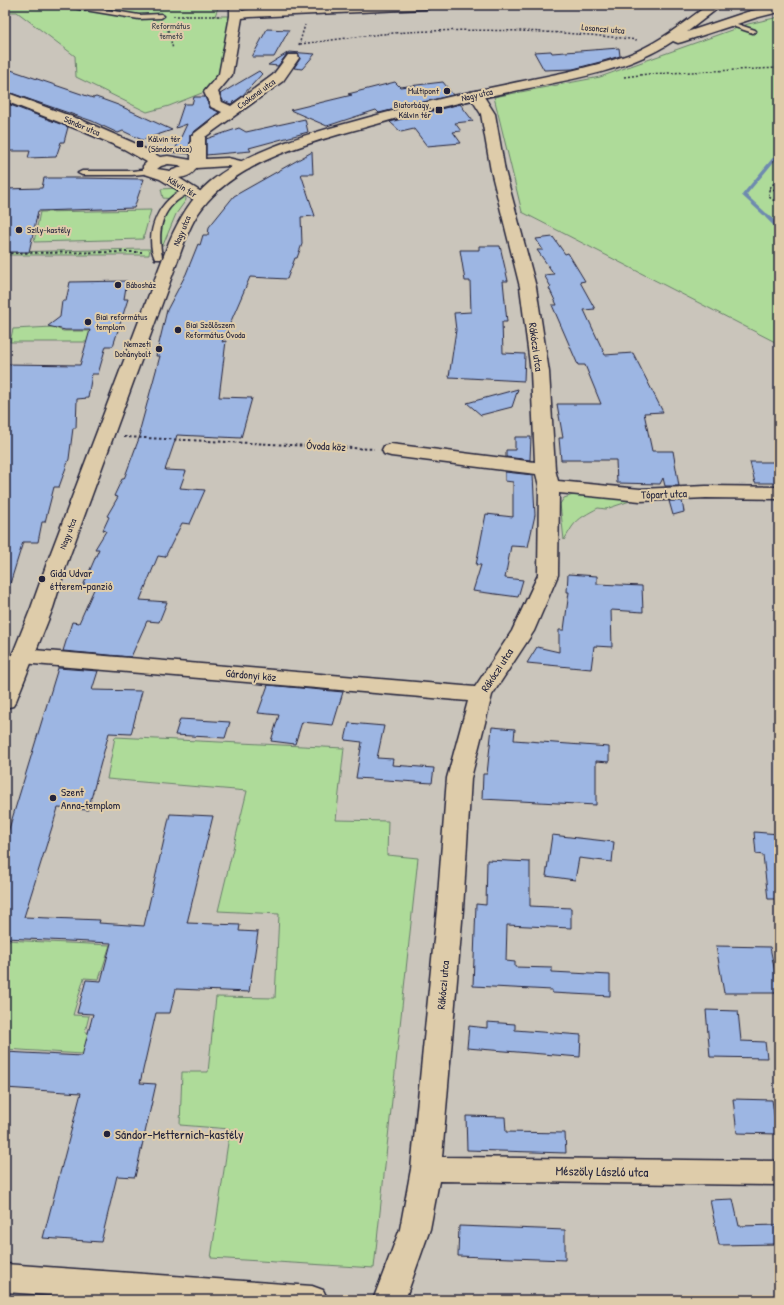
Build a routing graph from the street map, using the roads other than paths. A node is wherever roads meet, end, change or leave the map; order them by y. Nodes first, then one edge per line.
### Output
1 (67, 5) edge
2 (425, 5) edge
3 (716, 5) edge
4 (779, 8) edge
5 (247, 9) edge
6 (236, 10) edge
7 (160, 16) road end
8 (728, 23) junction
9 (753, 31) dead end
10 (659, 44) junction
11 (293, 58) road end
12 (476, 95) junction
13 (5, 96) edge
14 (232, 111) junction
15 (194, 164) junction
16 (244, 166) junction
17 (157, 169) junction
18 (82, 173) dead end
19 (194, 195) junction
20 (157, 255) road end
21 (391, 450) road end
22 (547, 478) junction
23 (779, 493) edge
24 (22, 656) junction
25 (481, 695) junction
26 (5, 701) edge
27 (426, 1169) junction
28 (779, 1172) edge
29 (5, 1278) edge
30 (312, 1300) edge
31 (389, 1300) edge

1 - 7 lane
2 - 5 street
3 - 10 street
4 - 8 street
5 - 6 street
6 - 14 street
8 - 9 lane
8 - 10 street
10 - 12 street, Nagy utca
11 - 14 street, Csokonai utca
12 - 16 street, Nagy utca
12 - 22 street, Rákóczi utca
13 - 17 street, Sándor utca
14 - 15 street, Csokonai utca
15 - 16 street
15 - 17 street
16 - 19 street, Nagy utca
17 - 18 lane
17 - 19 street, Kálvin tér
19 - 20 lane
19 - 24 street, Nagy utca
21 - 22 street
22 - 23 street, Tópart utca
22 - 25 street, Rákóczi utca
24 - 25 street, Gárdonyi köz
24 - 26 street, Nagy utca
25 - 27 street, Rákóczi utca
27 - 28 street, Mészöly László utca
27 - 31 street, Rákóczi utca
29 - 30 street

